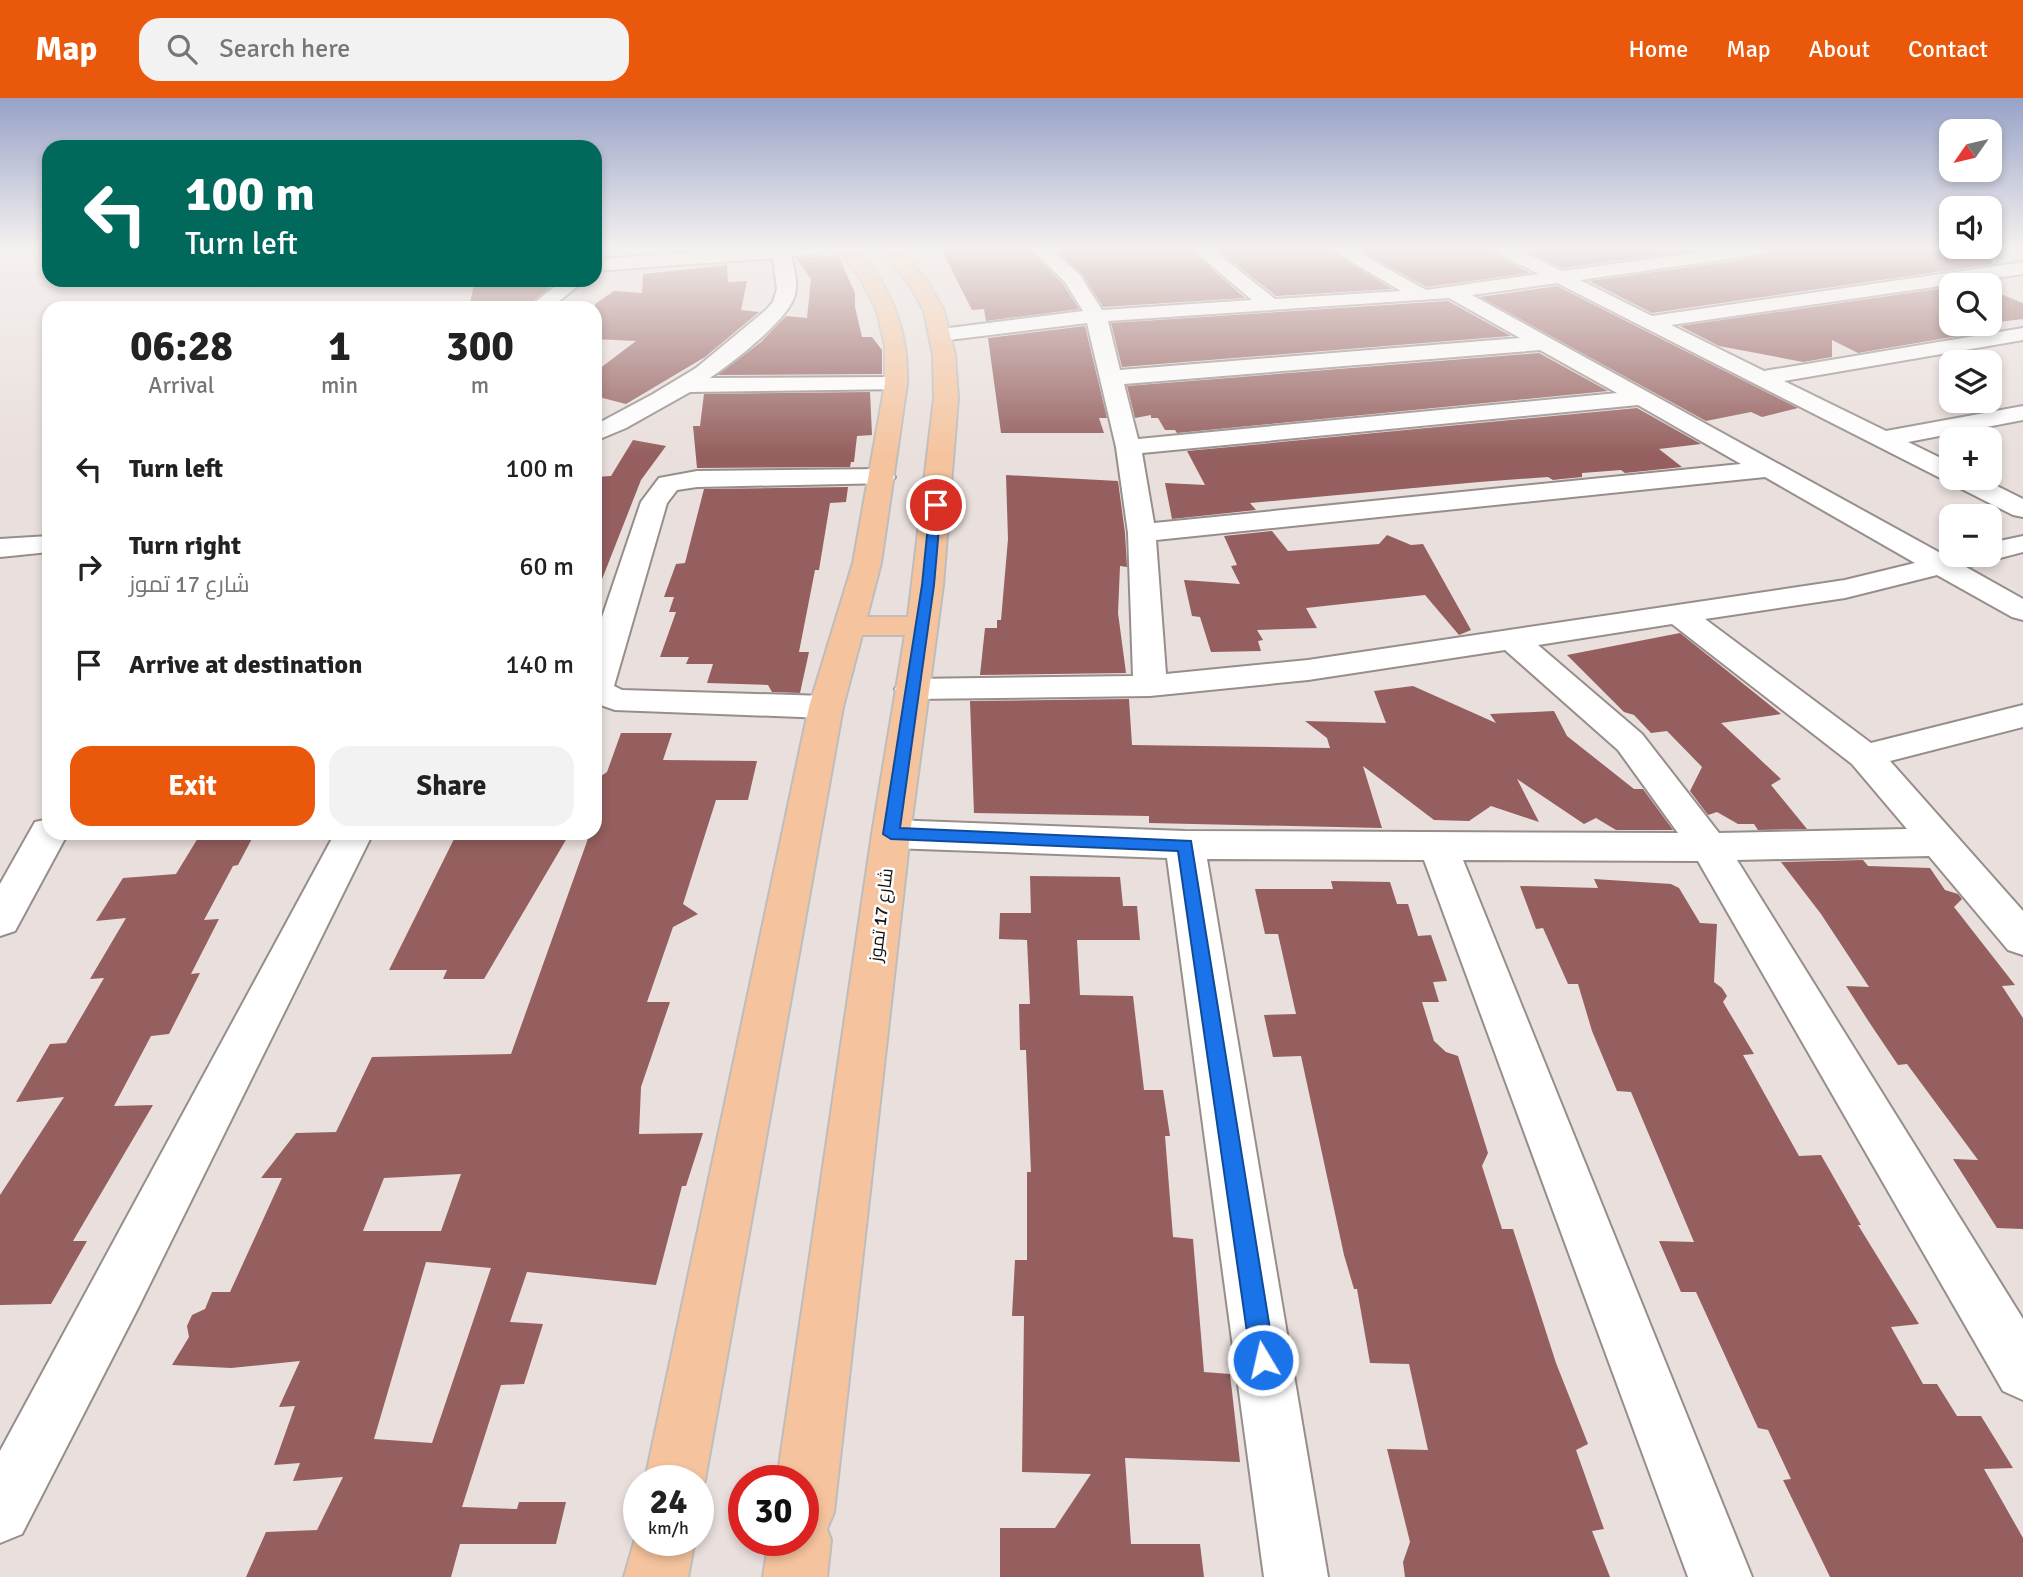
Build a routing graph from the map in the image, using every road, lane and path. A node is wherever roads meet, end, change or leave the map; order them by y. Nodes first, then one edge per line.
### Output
1 (768, 318) edge
2 (891, 318) edge
3 (936, 318) edge
4 (1080, 318) edge
5 (1096, 318) edge
6 (1498, 318) edge
7 (1640, 318) edge
8 (1684, 318) edge
9 (1650, 323) junction
10 (2023, 334) edge
11 (941, 335) junction
12 (1543, 343) junction
13 (1110, 378) junction
14 (1761, 378) junction
15 (896, 384) junction
16 (688, 385) junction
17 (1641, 398) junction
18 (2023, 413) edge
19 (602, 430) edge
20 (1883, 439) junction
21 (1128, 447) junction
22 (1939, 467) edge
23 (1769, 469) junction
24 (881, 477) junction
25 (1985, 490) edge
26 (2023, 509) edge
27 (1142, 533) junction
28 (2023, 544) edge
29 (42, 545) edge
30 (0, 548) edge
31 (2002, 549) edge
32 (1939, 564) joint
33 (1944, 567) edge
34 (2023, 611) edge
35 (1679, 615) junction
36 (849, 626) junction
37 (921, 626) junction
38 (1511, 638) junction
39 (602, 666) edge
40 (1150, 686) junction
41 (912, 689) junction
42 (602, 694) edge
43 (826, 707) junction
44 (2023, 716) edge
45 (1865, 756) junction
46 (891, 834) junction
47 (45, 840) edge
48 (350, 840) edge
49 (1940, 842) junction
50 (1185, 845) junction
51 (1438, 846) junction
52 (1709, 847) junction
53 (0, 920) edge
54 (2023, 939) edge
55 (2023, 1371) edge
56 (678, 1465) edge
57 (809, 1465) edge
58 (0, 1512) edge
59 (661, 1556) edge
60 (798, 1556) edge
61 (656, 1577) edge
62 (795, 1577) edge
63 (1296, 1577) edge
64 (1720, 1577) edge

1 - 16 street
2 - 15 main road
3 - 11 main road, شارع 17 تموز
4 - 11 street
5 - 13 street
6 - 12 street
7 - 9 street
8 - 9 street
9 - 14 street
10 - 14 street
11 - 37 main road, شارع 17 تموز
12 - 13 street
12 - 17 street
13 - 21 street
14 - 20 street
15 - 16 street
15 - 24 main road
16 - 19 street
17 - 21 street
17 - 23 street
18 - 20 street
20 - 22 street
21 - 27 street
23 - 27 street
23 - 32 street
24 - 36 main road
24 - 39 street
25 - 26 street
27 - 40 street
28 - 31 street
29 - 30 street
32 - 35 street
33 - 34 street
35 - 38 street
35 - 45 street
36 - 37 main road
36 - 43 main road
37 - 41 main road, شارع 17 تموز
38 - 40 street
38 - 52 street
40 - 41 street
41 - 46 main road, شارع 17 تموز
42 - 43 street
43 - 56 main road
44 - 45 street
45 - 49 street
46 - 50 street
46 - 57 main road, شارع 17 تموز
47 - 53 street
48 - 58 street
49 - 52 street
49 - 54 street
50 - 51 street
50 - 63 street
51 - 52 street
51 - 64 street
52 - 55 street
59 - 61 main road
60 - 62 main road

